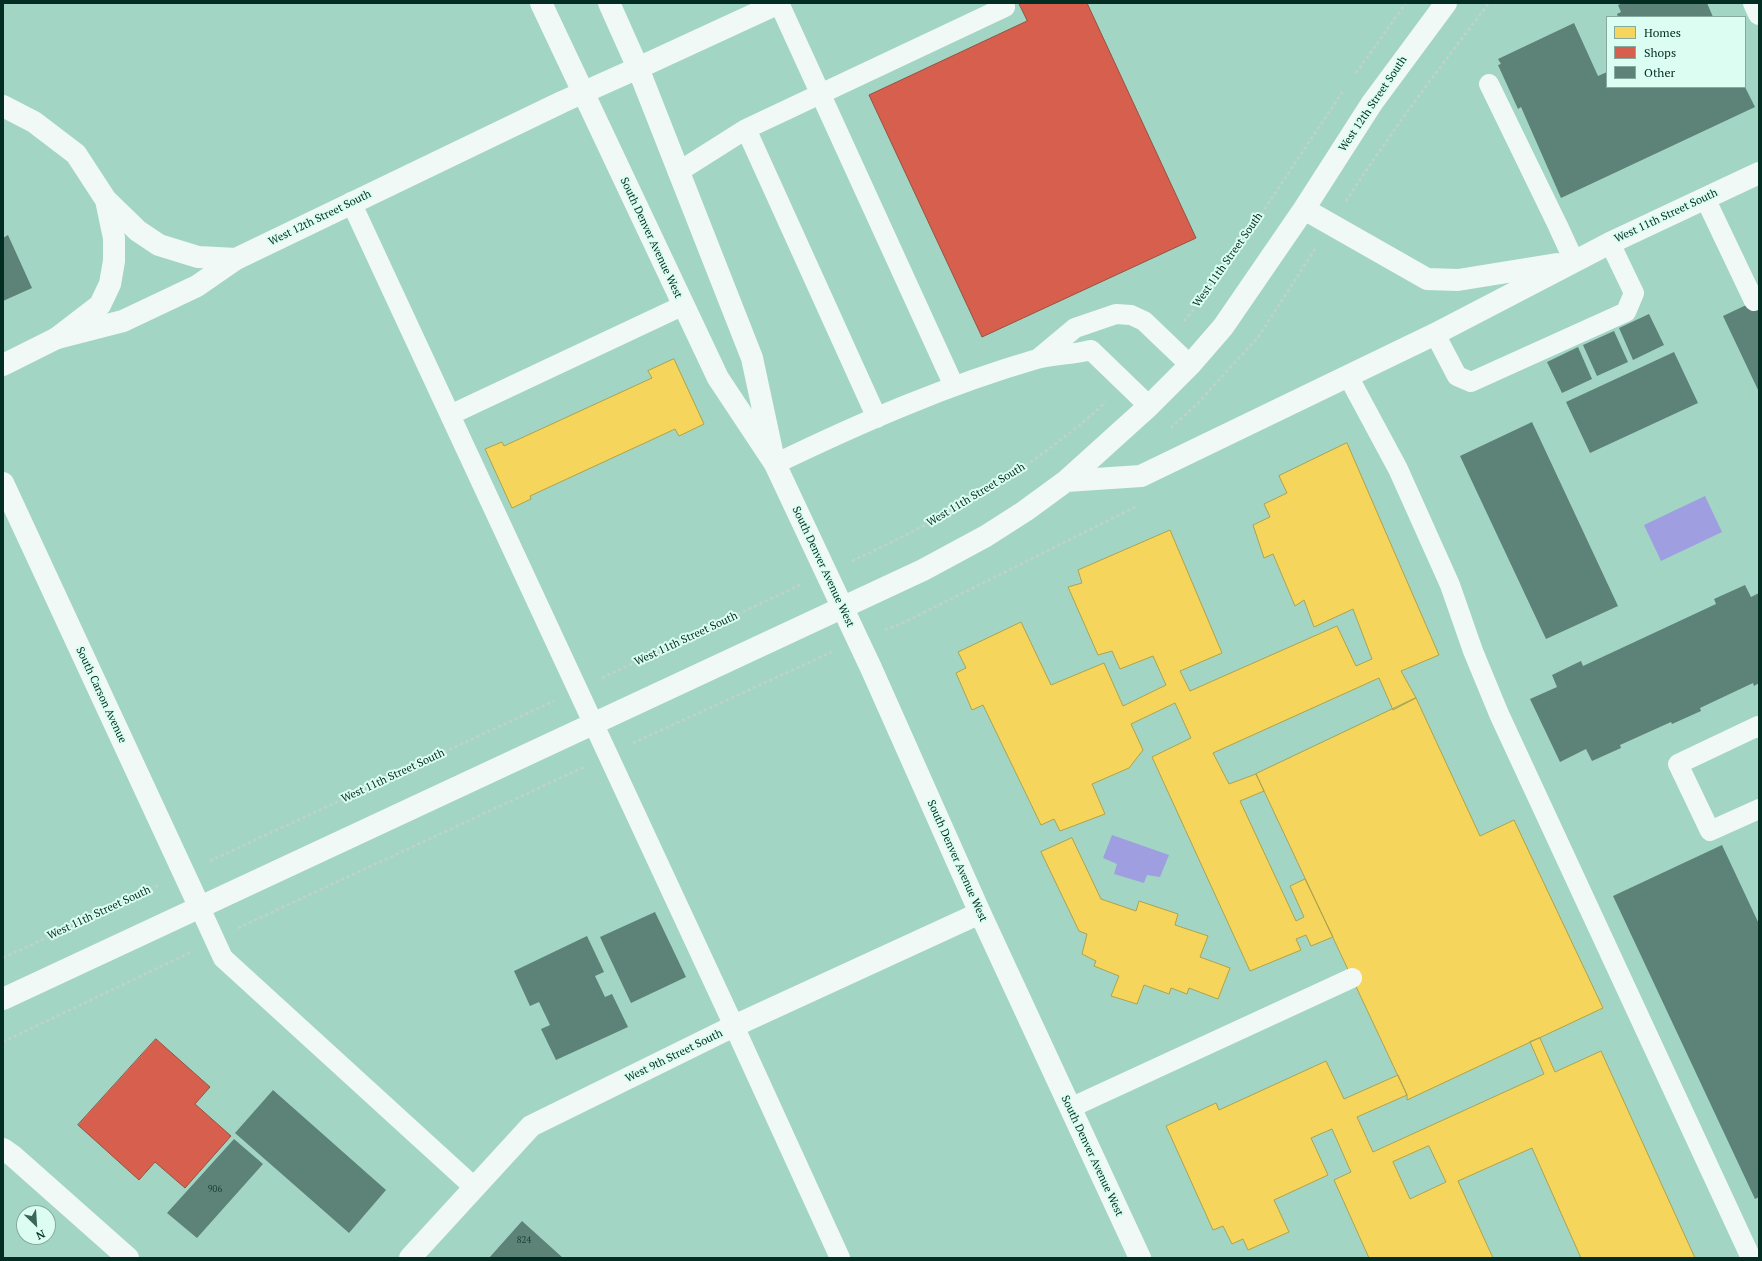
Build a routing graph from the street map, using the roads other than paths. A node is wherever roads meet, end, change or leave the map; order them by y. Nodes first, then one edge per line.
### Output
1 (542, 3) edge
2 (609, 3) edge
3 (779, 3) edge
4 (1446, 3) edge
5 (1754, 3) edge
6 (1005, 6) dead end
7 (1759, 14) edge
8 (638, 68) junction
9 (1489, 84) dead end
10 (583, 93) junction
11 (820, 94) junction
12 (3, 106) edge
13 (746, 129) junction
14 (678, 172) junction
15 (1759, 173) edge
16 (1706, 198) junction
17 (106, 200) junction
18 (351, 202) junction
19 (1304, 208) junction
20 (1610, 243) junction
21 (236, 259) junction
22 (1574, 261) junction
23 (1754, 301) dead end
24 (684, 305) junction
25 (1435, 334) junction
26 (57, 338) junction
27 (1039, 358) junction
28 (3, 365) edge
29 (1190, 365) junction
30 (1348, 376) junction
31 (954, 386) junction
32 (1149, 406) junction
33 (450, 415) junction
34 (877, 418) junction
35 (775, 464) junction
36 (1066, 480) junction
37 (3, 482) edge
38 (842, 609) junction
39 (594, 724) junction
40 (1759, 728) edge
41 (1759, 810) edge
42 (200, 908) junction
43 (980, 913) junction
44 (1352, 978) dead end
45 (3, 998) edge
46 (734, 1026) junction
47 (1070, 1108) junction
48 (3, 1149) edge
49 (475, 1188) junction
50 (128, 1258) edge
51 (410, 1258) edge
52 (840, 1258) edge
53 (1140, 1258) edge
54 (1751, 1258) edge

1 - 10 main road, South Denver Avenue West
2 - 8 main road, South Denver Avenue West
3 - 8 main road, West 12th Street South
3 - 11 lane
4 - 19 main road, West 12th Street South
5 - 7 main road
6 - 11 lane
8 - 10 main road, West 12th Street South
8 - 14 main road, South Denver Avenue West
9 - 22 lane
10 - 18 main road, West 12th Street South
10 - 24 main road, South Denver Avenue West
11 - 13 lane
11 - 31 lane
12 - 17 main road
13 - 14 lane
13 - 34 lane
14 - 35 main road, South Denver Avenue West
15 - 16 main road, West 11th Street South
16 - 20 main road, West 11th Street South
16 - 23 lane
17 - 21 main road
17 - 26 main road
18 - 21 main road, West 12th Street South
18 - 33 lane
19 - 22 main road, West 11th Street South
19 - 29 main road
20 - 22 main road, West 11th Street South
20 - 25 lane
21 - 26 main road, West 12th Street South
22 - 25 main road, West 11th Street South
24 - 33 lane
24 - 35 main road, South Denver Avenue West
25 - 30 main road, West 11th Street South
26 - 28 main road, West 12th Street South
27 - 29 lane
27 - 31 lane
27 - 32 lane
29 - 32 main road
30 - 36 main road, West 11th Street South
30 - 54 lane
31 - 34 lane
32 - 36 main road
33 - 39 lane
34 - 35 lane
35 - 38 main road, South Denver Avenue West
36 - 38 main road
37 - 42 main road, South Carson Avenue
38 - 39 main road
38 - 43 main road, South Denver Avenue West
39 - 42 main road
39 - 46 lane
40 - 41 lane
42 - 45 main road
42 - 49 lane
43 - 46 main road, West 9th Street South
43 - 47 main road, South Denver Avenue West
44 - 47 lane
46 - 49 main road, West 9th Street South
46 - 52 lane
47 - 53 main road, South Denver Avenue West
48 - 50 main road
49 - 51 main road, West 9th Street South

